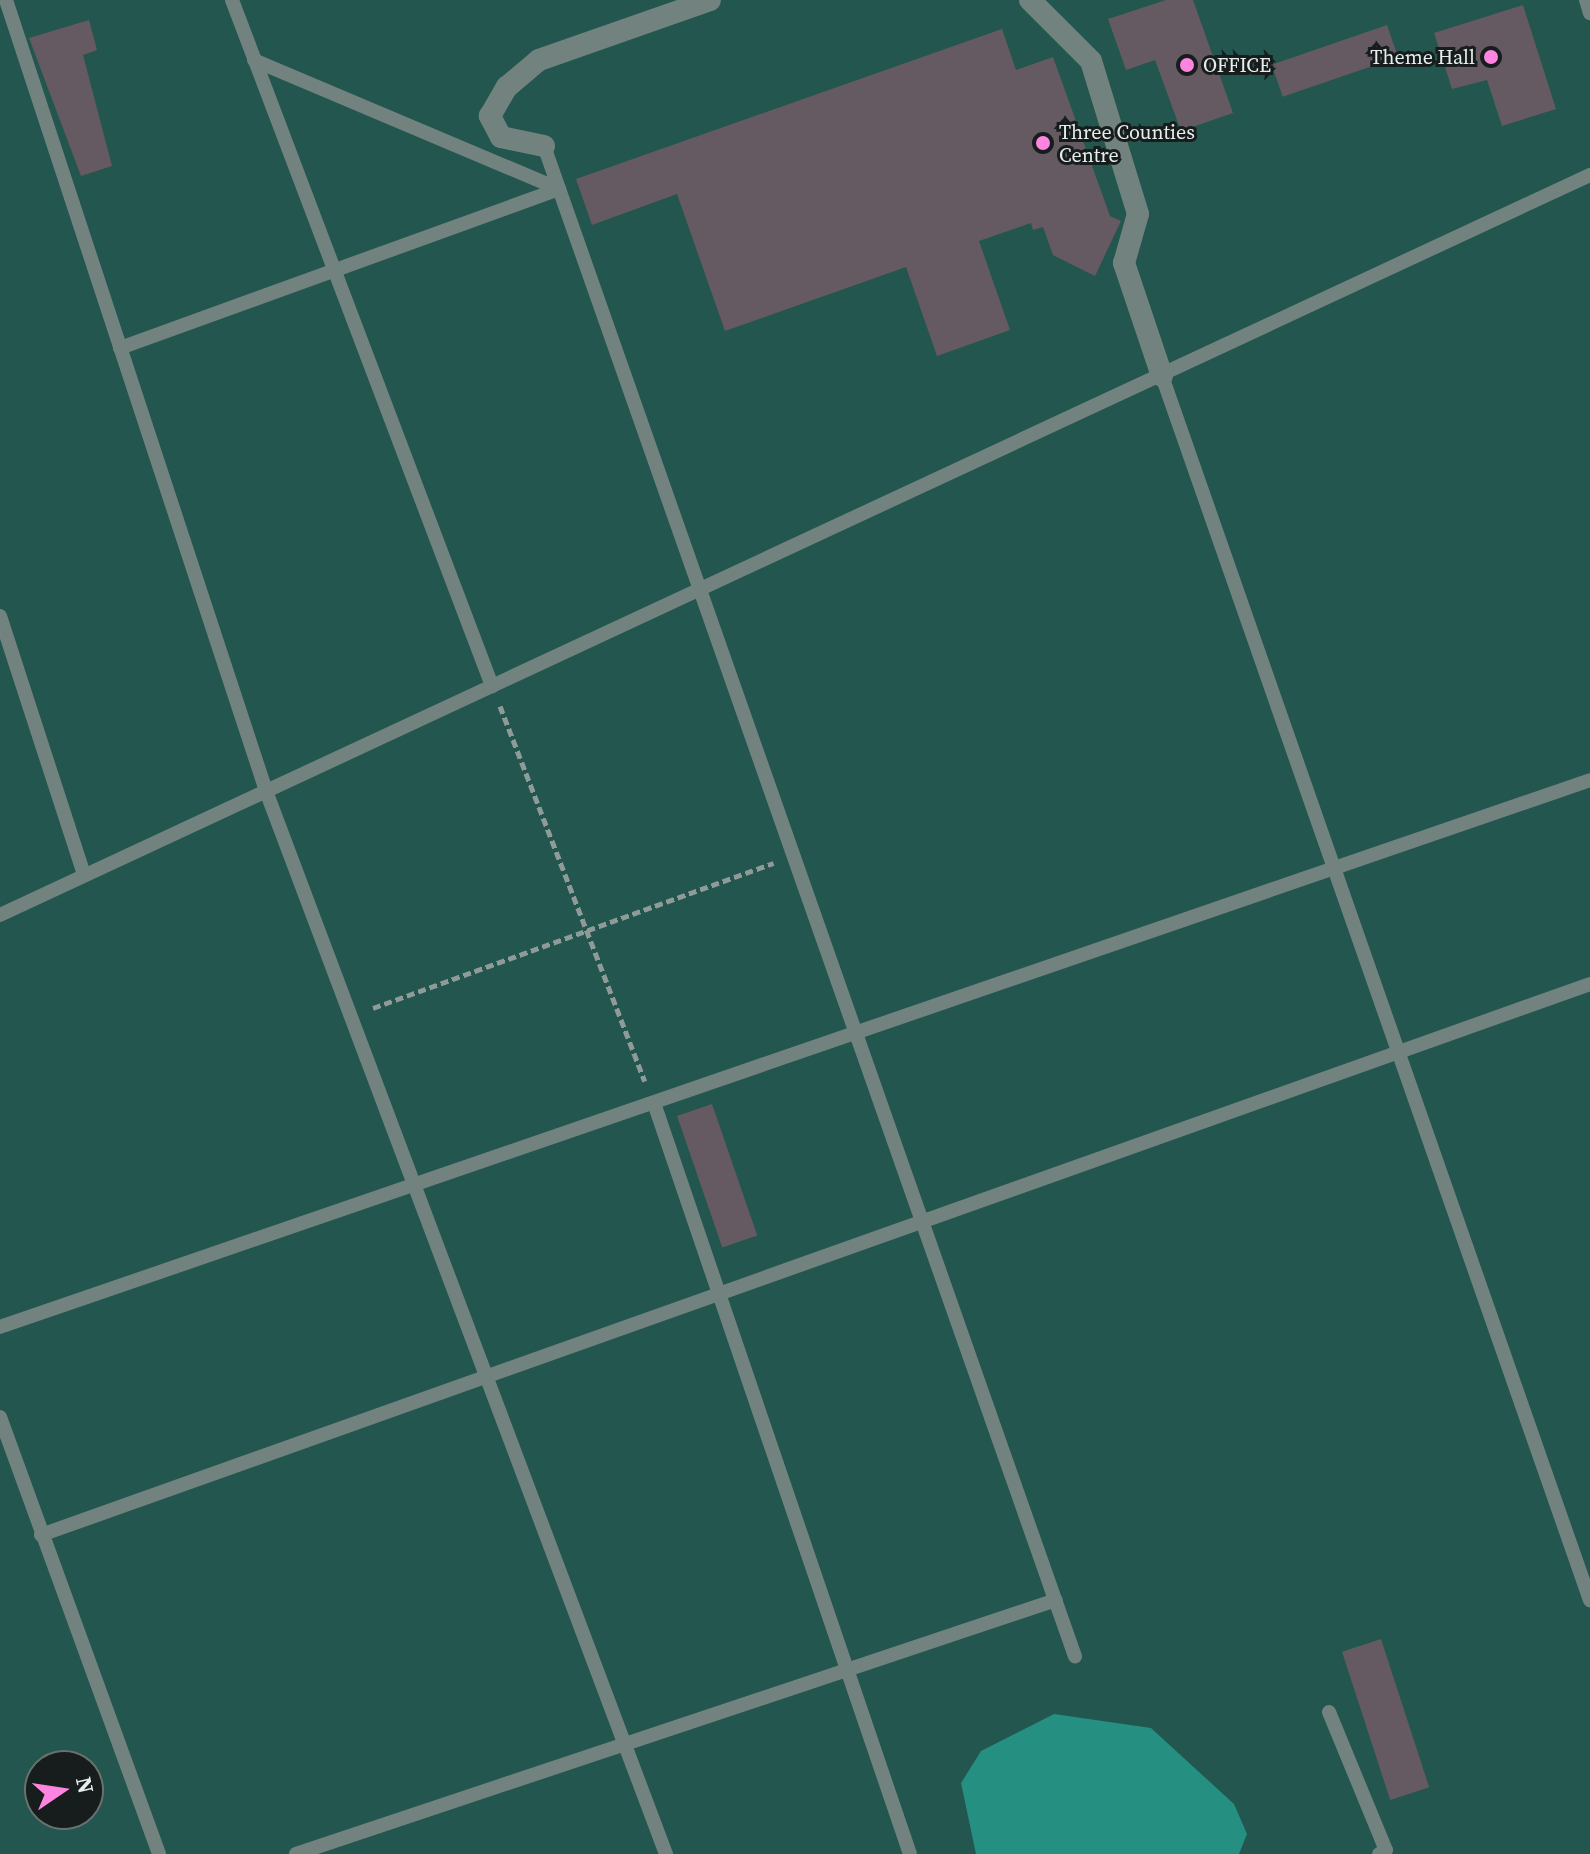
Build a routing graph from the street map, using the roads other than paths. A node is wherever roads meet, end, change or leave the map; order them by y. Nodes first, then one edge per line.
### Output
1 (6, 0) edge
2 (232, 0) edge
3 (710, 0) edge
4 (1030, 0) edge
5 (1586, 0) edge
6 (1590, 13) edge
7 (254, 60) junction
8 (544, 146) joint
9 (1590, 175) edge
10 (559, 189) junction
11 (333, 272) junction
12 (120, 348) junction
13 (1162, 376) junction
14 (700, 590) junction
15 (0, 616) edge
16 (492, 686) junction
17 (1590, 780) edge
18 (266, 791) junction
19 (1338, 864) junction
20 (84, 875) junction
21 (0, 915) edge
22 (1590, 984) edge
23 (856, 1033) junction
24 (1401, 1050) junction
25 (654, 1103) junction
26 (414, 1182) junction
27 (922, 1222) junction
28 (720, 1294) junction
29 (0, 1327) edge
30 (485, 1371) junction
31 (0, 1417) edge
32 (41, 1535) junction
33 (1588, 1584) edge
34 (1056, 1600) junction
35 (1590, 1600) edge
36 (1075, 1656) dead end
37 (846, 1669) junction
38 (1329, 1712) dead end
39 (626, 1742) junction
40 (159, 1854) edge
41 (296, 1854) edge
42 (666, 1854) edge
43 (910, 1854) edge
44 (1379, 1854) edge

1 - 12 lane
2 - 7 lane
3 - 8 street
4 - 13 street
5 - 6 lane
7 - 10 lane
7 - 11 lane
8 - 10 lane
9 - 13 lane
10 - 11 lane
10 - 14 lane
11 - 12 lane
11 - 16 lane
12 - 18 lane
13 - 14 lane
13 - 19 lane
14 - 16 lane
14 - 23 lane
15 - 20 lane
16 - 18 lane
17 - 19 lane
18 - 20 lane
18 - 26 lane
19 - 23 lane
19 - 24 lane
20 - 21 lane
22 - 24 lane
23 - 25 lane
23 - 27 lane
24 - 27 lane
24 - 33 lane
25 - 26 lane
25 - 28 lane
26 - 29 lane
26 - 30 lane
27 - 28 lane
27 - 34 lane
28 - 30 lane
28 - 37 lane
30 - 32 lane
30 - 39 lane
31 - 32 lane
32 - 40 lane
33 - 35 lane
34 - 36 lane
34 - 37 lane
37 - 39 lane
37 - 43 lane
38 - 44 lane
39 - 41 lane
39 - 42 lane

